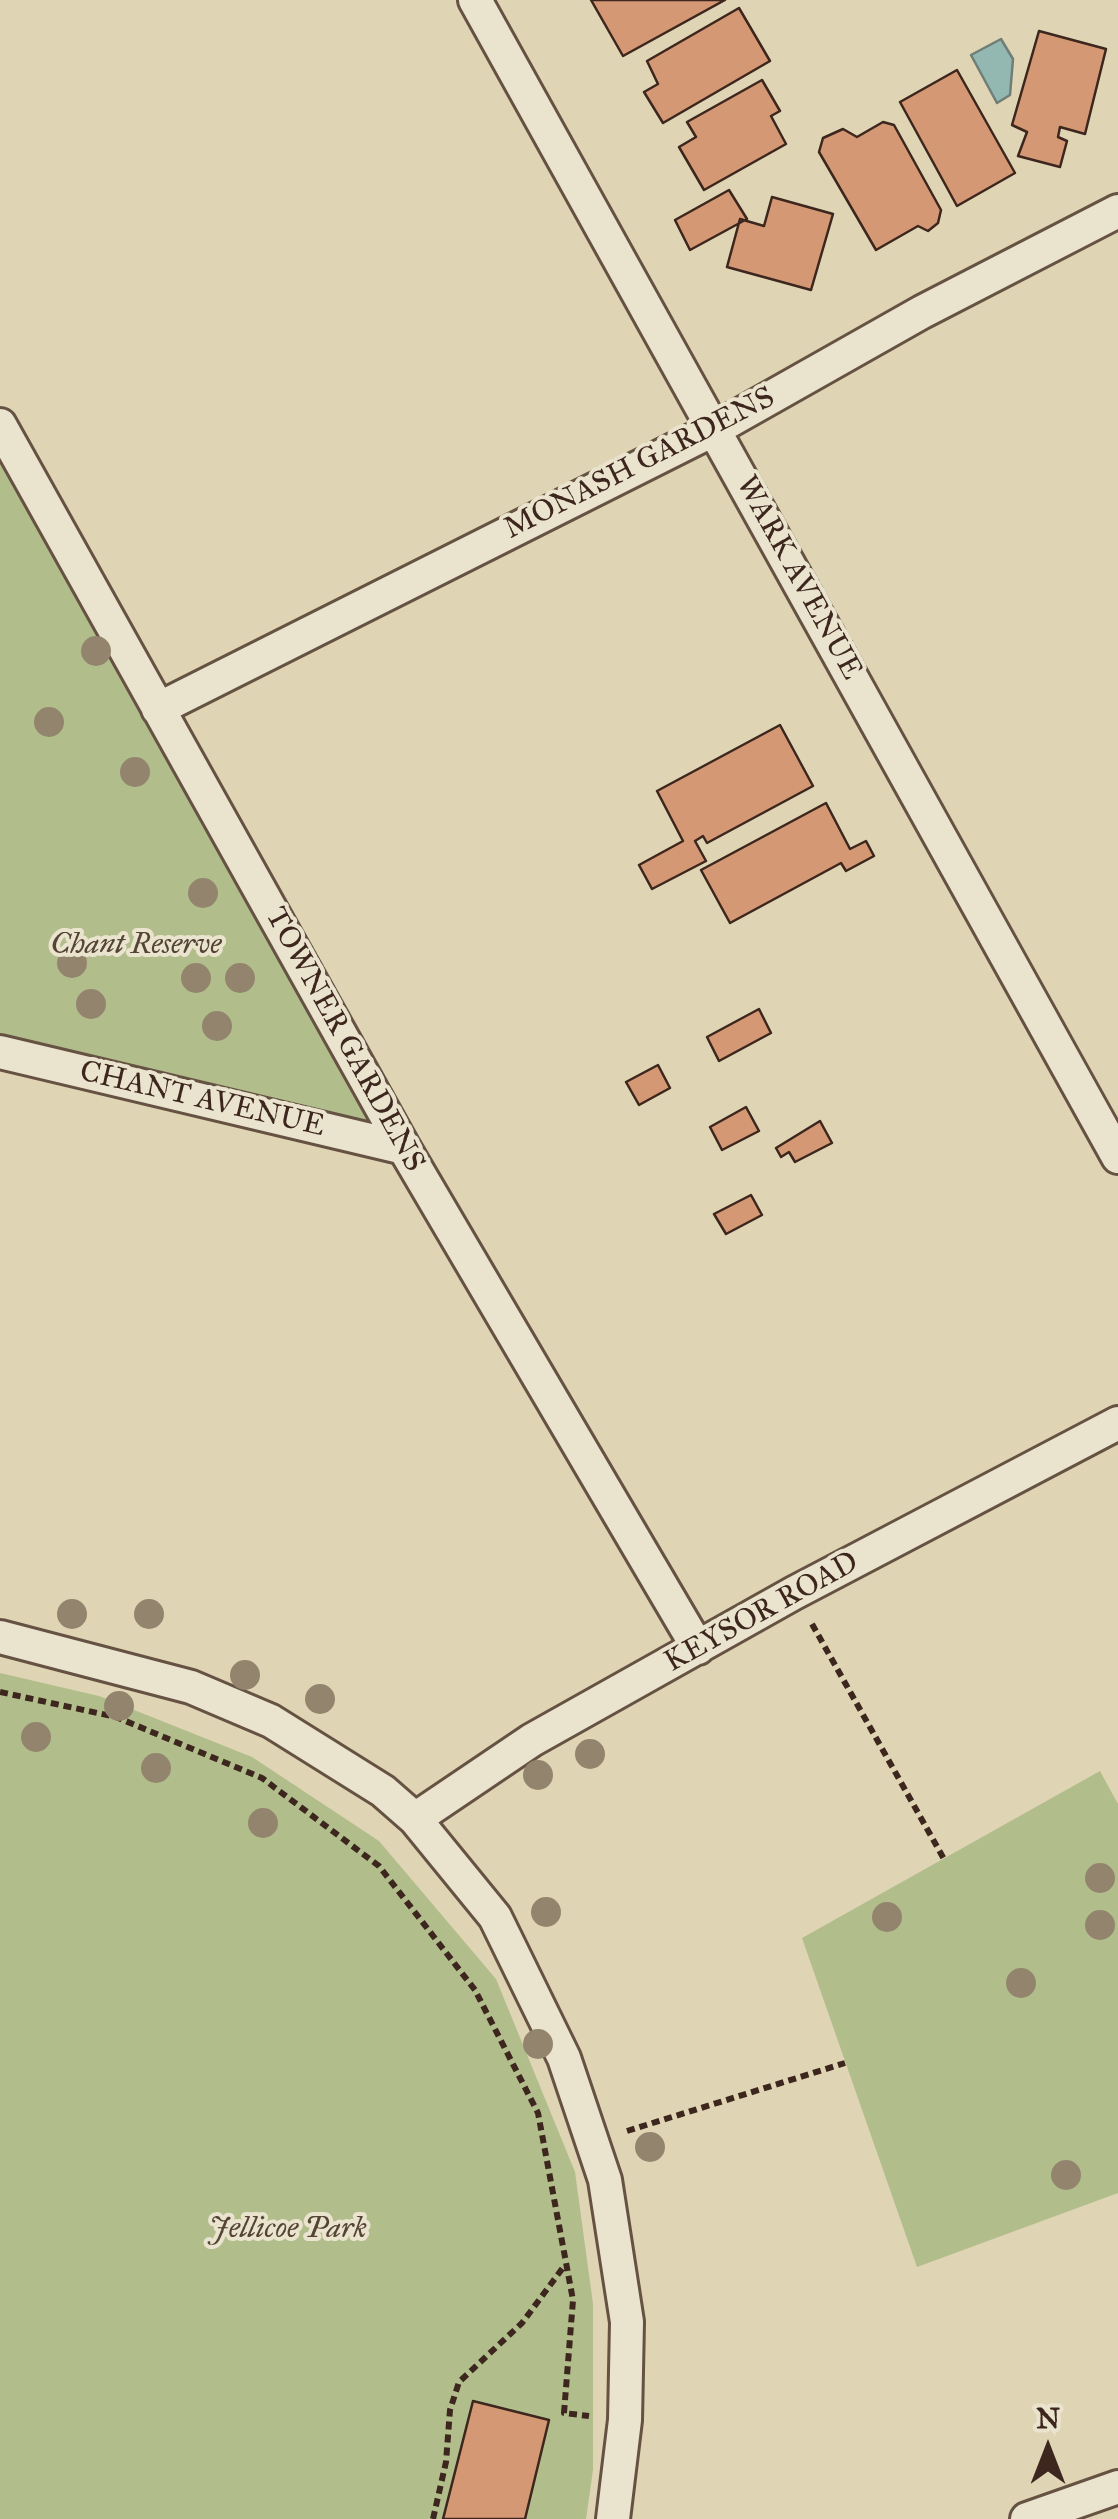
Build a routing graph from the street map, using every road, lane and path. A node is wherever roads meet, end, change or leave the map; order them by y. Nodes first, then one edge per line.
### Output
1 (475, 0) edge
2 (1118, 211) edge
3 (0, 426) edge
4 (715, 429) junction
5 (158, 709) junction
6 (0, 1052) edge
7 (404, 1148) junction
8 (1118, 1157) edge
9 (1118, 1423) edge
10 (794, 1593) junction
11 (0, 1638) edge
12 (698, 1648) junction
13 (0, 1692) edge
14 (415, 1818) junction
15 (944, 1859) dead end
16 (845, 2062) dead end
17 (592, 2142) junction
18 (566, 2264) junction
19 (564, 2413) dead end
20 (1118, 2486) edge
21 (432, 2519) edge
22 (613, 2519) edge
23 (1027, 2519) edge

1 - 4 street, WARK AVENUE
2 - 4 street, MONASH GARDENS
3 - 5 street, TOWNER GARDENS
4 - 5 street, MONASH GARDENS
4 - 8 street, WARK AVENUE
5 - 7 street, TOWNER GARDENS
6 - 7 street, CHANT AVENUE
7 - 12 street, TOWNER GARDENS
9 - 10 street, KEYSOR ROAD
10 - 12 street, KEYSOR ROAD
10 - 15 path
11 - 14 street
12 - 14 street, KEYSOR ROAD
13 - 18 path
14 - 17 street
16 - 17 path
17 - 22 street
18 - 19 path
18 - 21 path
20 - 23 street

